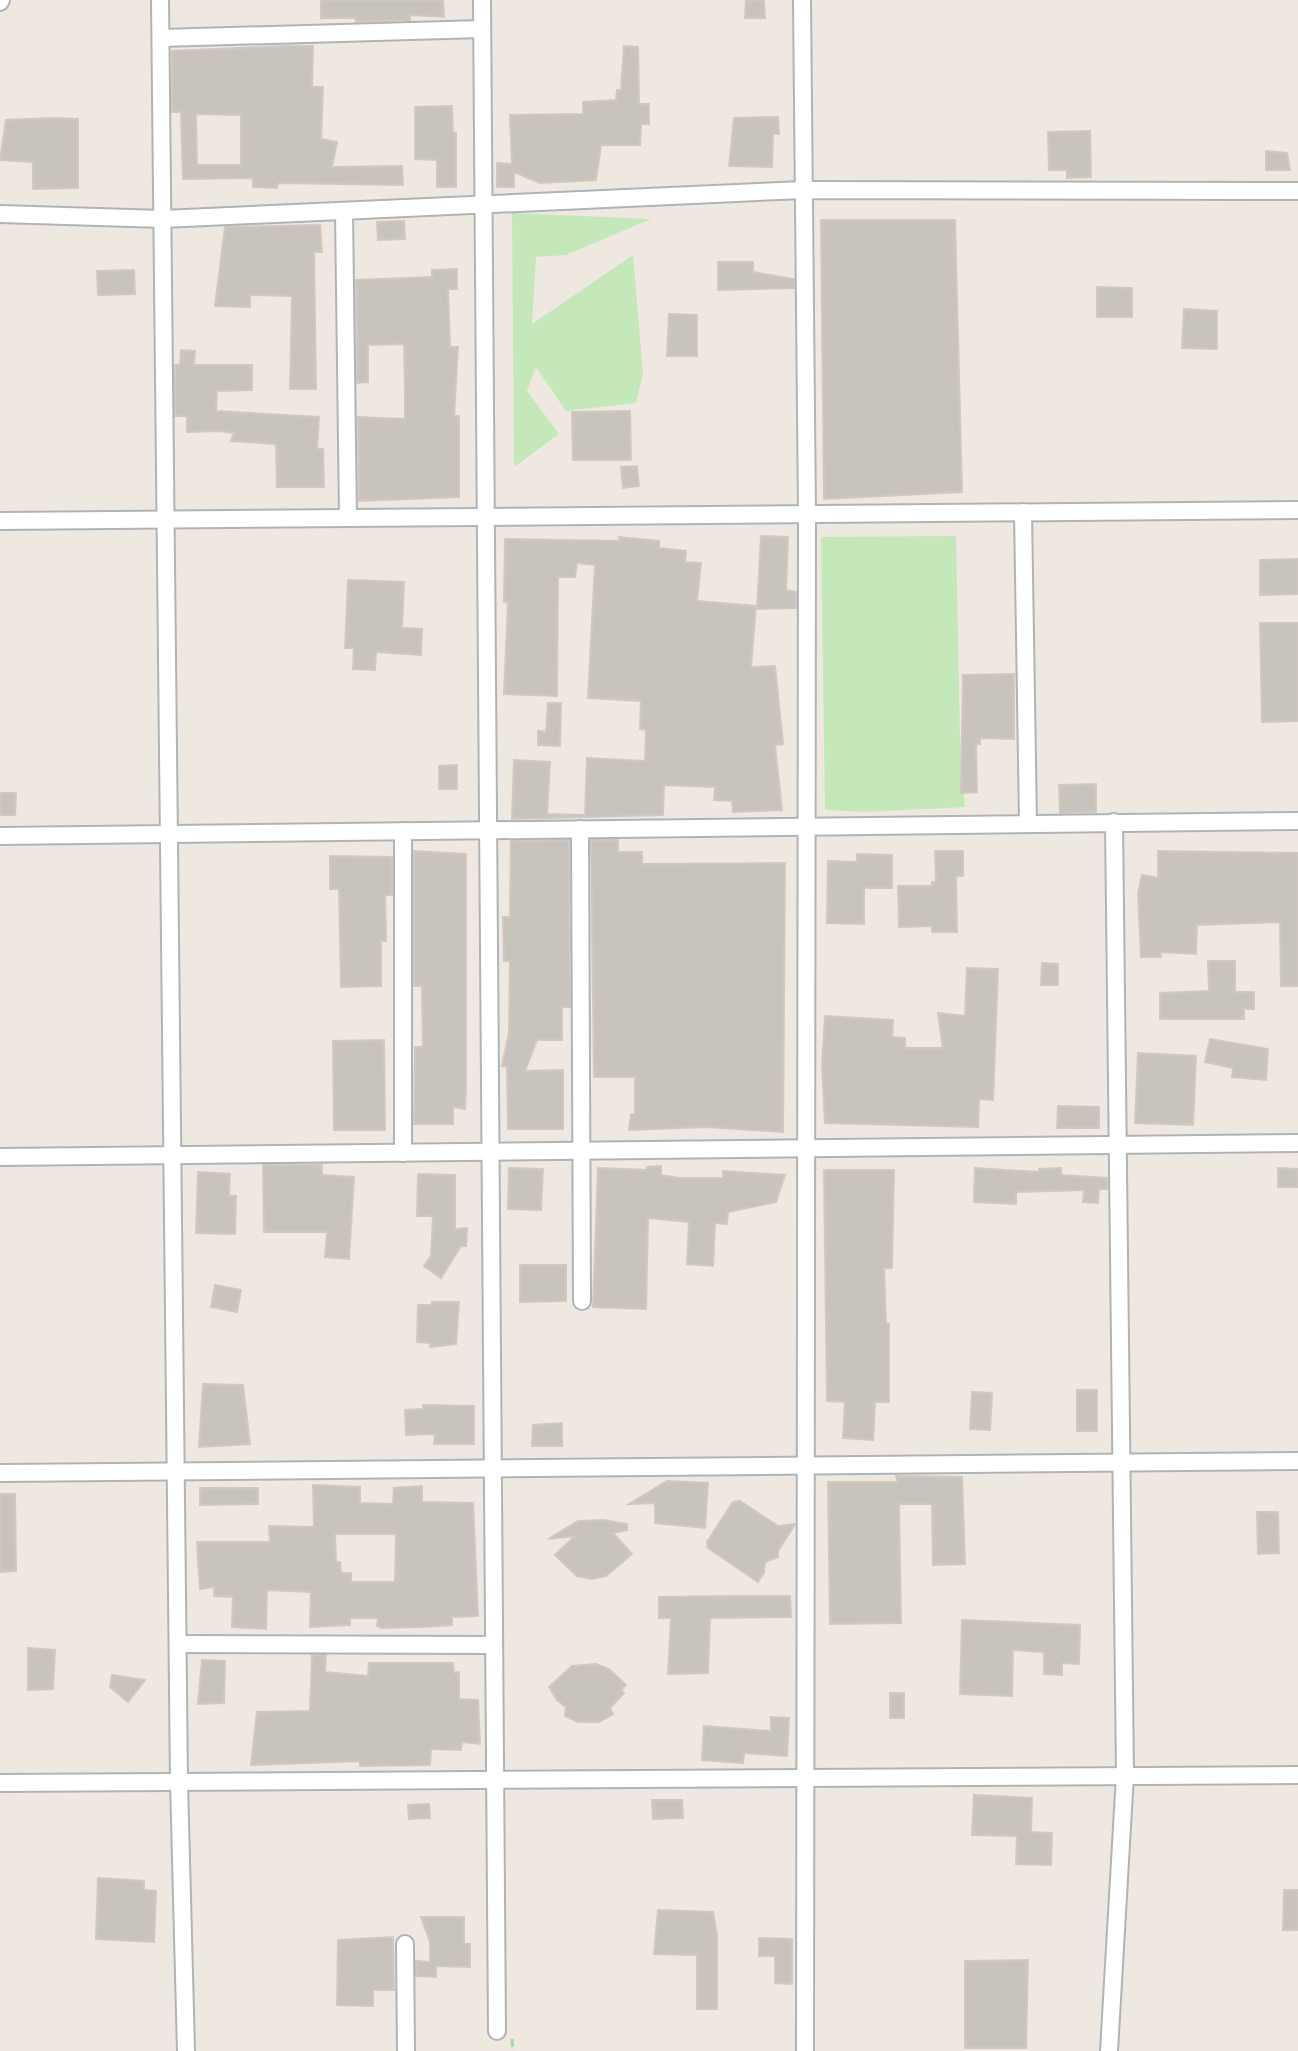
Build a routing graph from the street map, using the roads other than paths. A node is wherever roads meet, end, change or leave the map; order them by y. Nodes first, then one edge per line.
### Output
1 (160, 0) edge
2 (482, 0) edge
3 (802, 0) edge
4 (482, 29) junction
5 (161, 38) junction
6 (803, 190) junction
7 (1298, 191) edge
8 (483, 206) junction
9 (344, 211) junction
10 (0, 214) edge
11 (163, 219) junction
12 (1298, 510) edge
13 (1023, 512) junction
14 (807, 514) junction
15 (485, 517) junction
16 (348, 518) junction
17 (166, 520) junction
18 (0, 521) edge
19 (1298, 821) edge
20 (1114, 822) junction
21 (1028, 823) junction
22 (807, 826) junction
23 (580, 829) junction
24 (488, 830) junction
25 (403, 831) junction
26 (169, 834) junction
27 (0, 836) edge
28 (1298, 1143) edge
29 (1118, 1145) junction
30 (806, 1149) junction
31 (581, 1151) junction
32 (490, 1152) junction
33 (403, 1153) junction
34 (173, 1155) junction
35 (0, 1157) edge
36 (582, 1301) dead end
37 (1298, 1461) edge
38 (1122, 1463) junction
39 (806, 1466) junction
40 (493, 1468) junction
41 (176, 1472) junction
42 (0, 1473) edge
43 (178, 1644) junction
44 (494, 1645) junction
45 (1125, 1775) junction
46 (1298, 1775) edge
47 (805, 1779) junction
48 (495, 1781) junction
49 (179, 1782) junction
50 (0, 1783) edge
51 (405, 1944) dead end
52 (497, 2031) dead end
53 (186, 2051) edge
54 (406, 2051) edge
55 (805, 2051) edge
56 (1109, 2051) edge

1 - 5 street
2 - 4 street
3 - 6 street
4 - 5 street
4 - 8 street
5 - 11 street
6 - 7 street
6 - 8 street
6 - 14 street
8 - 9 street
8 - 15 street
9 - 11 street
9 - 16 street
10 - 11 street
11 - 17 street
12 - 13 street
13 - 14 street
13 - 21 street
14 - 15 street
14 - 22 street
15 - 16 street
15 - 24 street
16 - 17 street
17 - 18 street
17 - 26 street
19 - 20 street
20 - 21 street
20 - 29 street
21 - 22 street
22 - 23 street
22 - 30 street
23 - 24 street
23 - 31 street
24 - 25 street
24 - 32 street
25 - 26 street
25 - 33 street
26 - 27 street
26 - 34 street
28 - 29 street
29 - 30 street
29 - 38 street
30 - 31 street
30 - 39 street
31 - 32 street
31 - 36 street
32 - 33 street
32 - 40 street
33 - 34 street
34 - 35 street
34 - 41 street
37 - 38 street
38 - 39 street
38 - 45 street
39 - 40 street
39 - 47 street
40 - 41 street
40 - 44 street
41 - 42 street
41 - 43 street
43 - 44 street
43 - 49 street
44 - 48 street
45 - 46 street
45 - 47 street
45 - 56 street
47 - 48 street
47 - 55 street
48 - 49 street
48 - 52 street
49 - 50 street
49 - 53 street
51 - 54 street

